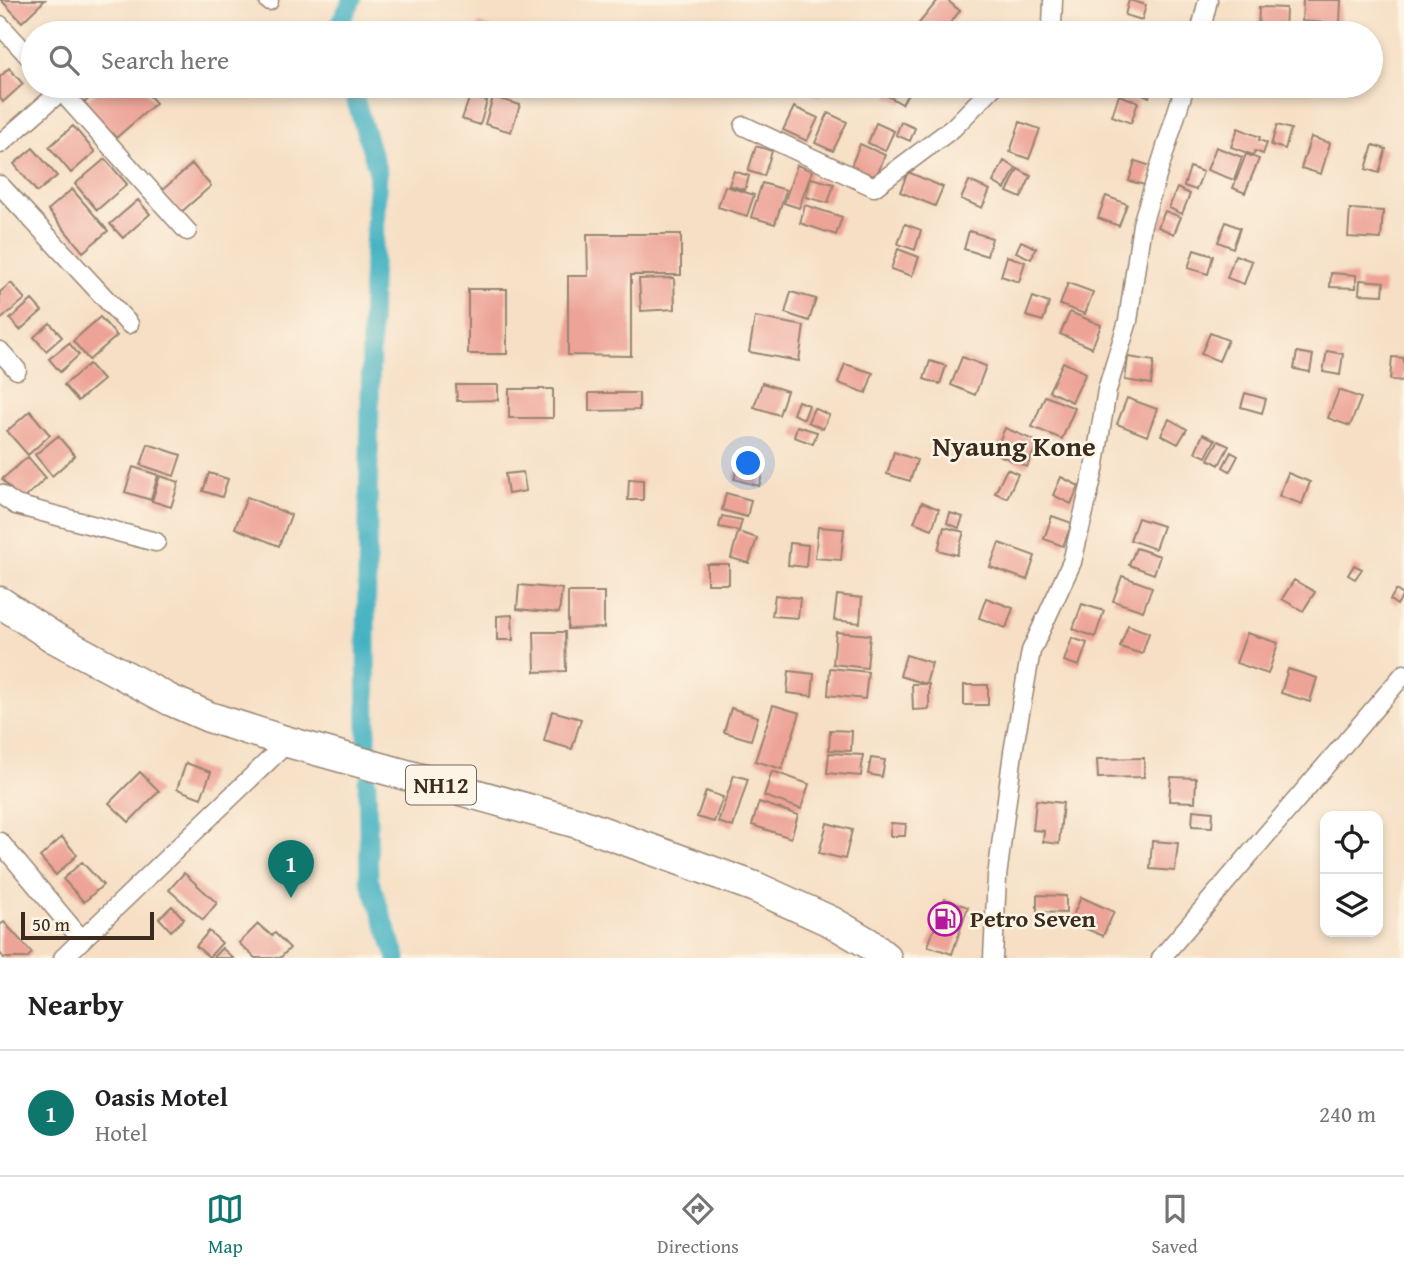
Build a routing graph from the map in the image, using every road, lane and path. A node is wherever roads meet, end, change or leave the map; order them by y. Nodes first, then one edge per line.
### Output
1 (1053, 0) edge
2 (1208, 0) edge
3 (1052, 21) edge
4 (1203, 21) edge
5 (0, 25) edge
6 (21, 48) edge
7 (48, 98) edge
8 (68, 98) edge
9 (982, 98) edge
10 (1181, 98) edge
11 (744, 126) dead end
12 (0, 144) edge
13 (0, 185) edge
14 (187, 232) dead end
15 (129, 324) dead end
16 (0, 351) edge
17 (17, 370) dead end
18 (0, 494) edge
19 (156, 542) dead end
20 (0, 602) edge
21 (1404, 674) edge
22 (288, 742) junction
23 (0, 842) edge
24 (82, 940) junction
25 (63, 958) edge
26 (886, 958) edge
27 (993, 958) edge
28 (1161, 958) edge

1 - 3 street
2 - 4 street
5 - 6 street
7 - 12 street
8 - 14 street
9 - 11 street
10 - 27 street
13 - 15 street
16 - 17 street
18 - 19 street
20 - 22 highway, NH12
21 - 28 street
22 - 24 street
22 - 26 highway, NH12
23 - 24 street
24 - 25 street

